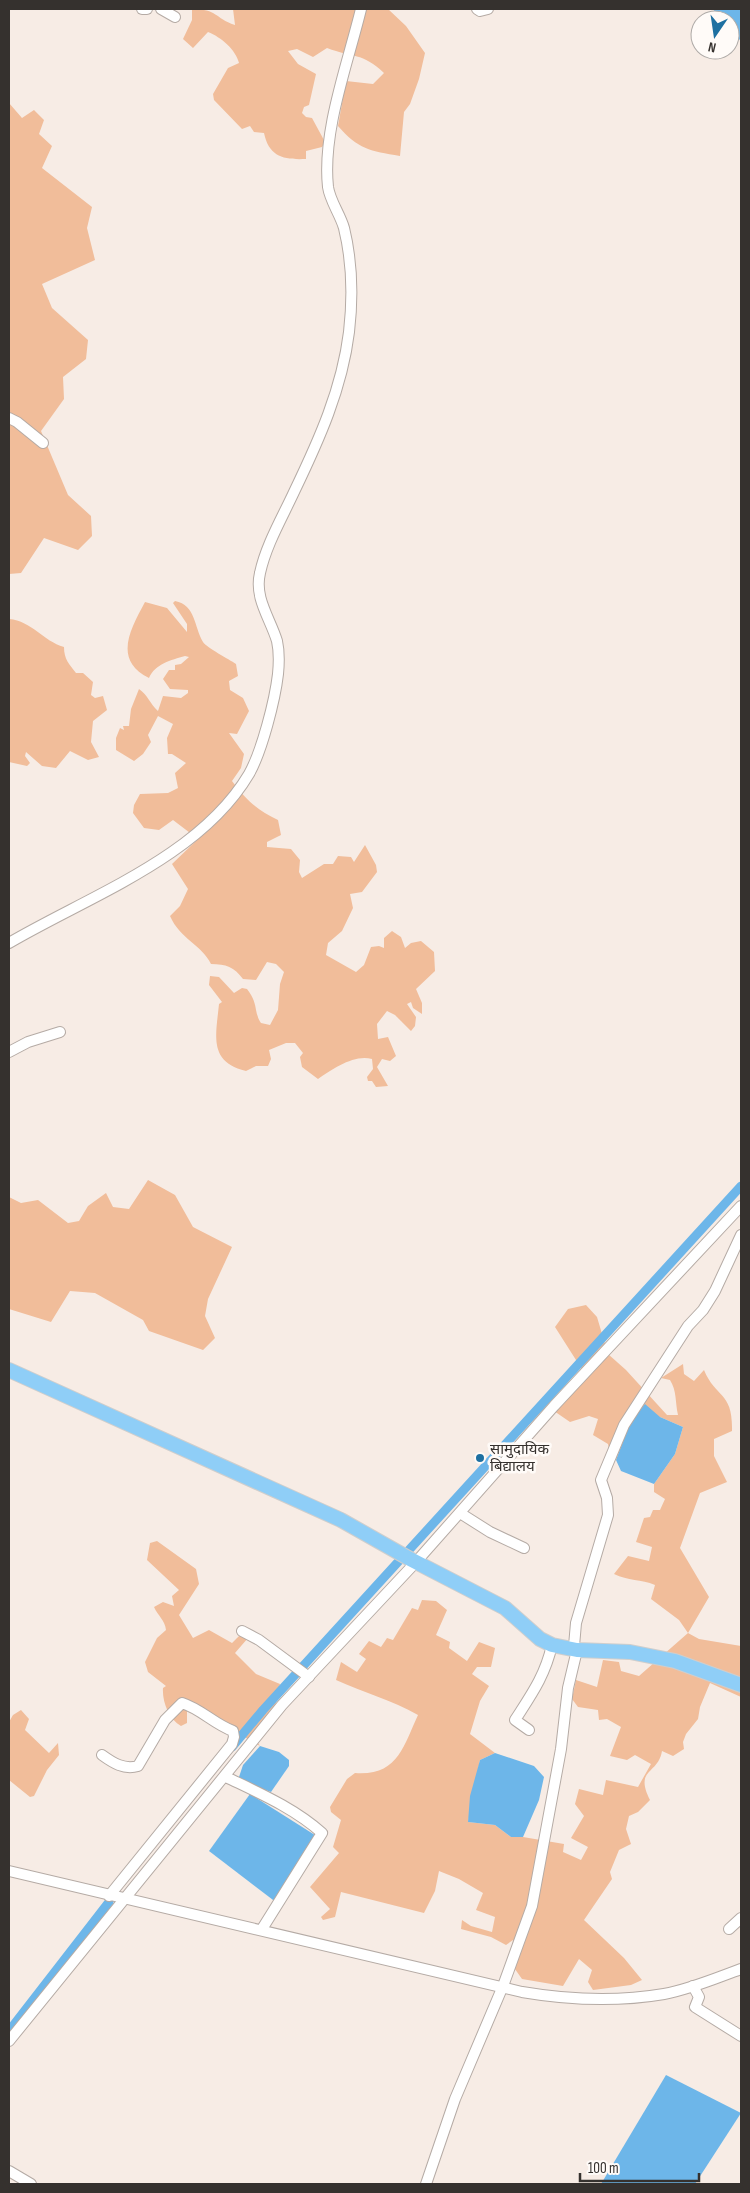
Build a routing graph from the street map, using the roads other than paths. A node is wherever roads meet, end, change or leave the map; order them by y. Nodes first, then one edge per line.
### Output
1 (142, 9) edge
2 (147, 9) edge
3 (161, 9) edge
4 (361, 9) edge
5 (477, 9) edge
6 (488, 9) edge
7 (175, 17) dead end
8 (9, 418) edge
9 (43, 443) dead end
10 (9, 943) edge
11 (60, 1032) dead end
12 (9, 1052) edge
13 (741, 1206) edge
14 (741, 1235) edge
15 (9, 1370) edge
16 (460, 1513) junction
17 (524, 1548) dead end
18 (409, 1558) junction
19 (242, 1631) dead end
20 (552, 1646) junction
21 (577, 1650) junction
22 (301, 1672) junction
23 (741, 1685) edge
24 (529, 1730) dead end
25 (102, 1755) dead end
26 (226, 1777) junction
27 (9, 1871) edge
28 (109, 1896) junction
29 (126, 1897) junction
30 (741, 1918) edge
31 (262, 1929) junction
32 (729, 1929) dead end
33 (741, 1969) edge
34 (503, 1986) junction
35 (693, 1986) junction
36 (741, 2036) edge
37 (9, 2041) edge
38 (9, 2171) edge
39 (31, 2184) edge
40 (426, 2184) edge

1 - 2 street
3 - 7 street
4 - 10 street
5 - 6 street
8 - 9 street
11 - 12 street
13 - 16 street
14 - 21 street
15 - 18 main road
16 - 17 street
16 - 18 street
18 - 20 main road
18 - 22 street
19 - 22 street
20 - 21 main road
20 - 24 street
21 - 23 main road
21 - 34 street
22 - 26 street
25 - 28 street
26 - 29 street
26 - 31 street
27 - 28 street
28 - 29 street
29 - 31 street
29 - 37 street
30 - 32 street
31 - 34 street
33 - 35 street
34 - 35 street
34 - 40 street
35 - 36 street
38 - 39 street

